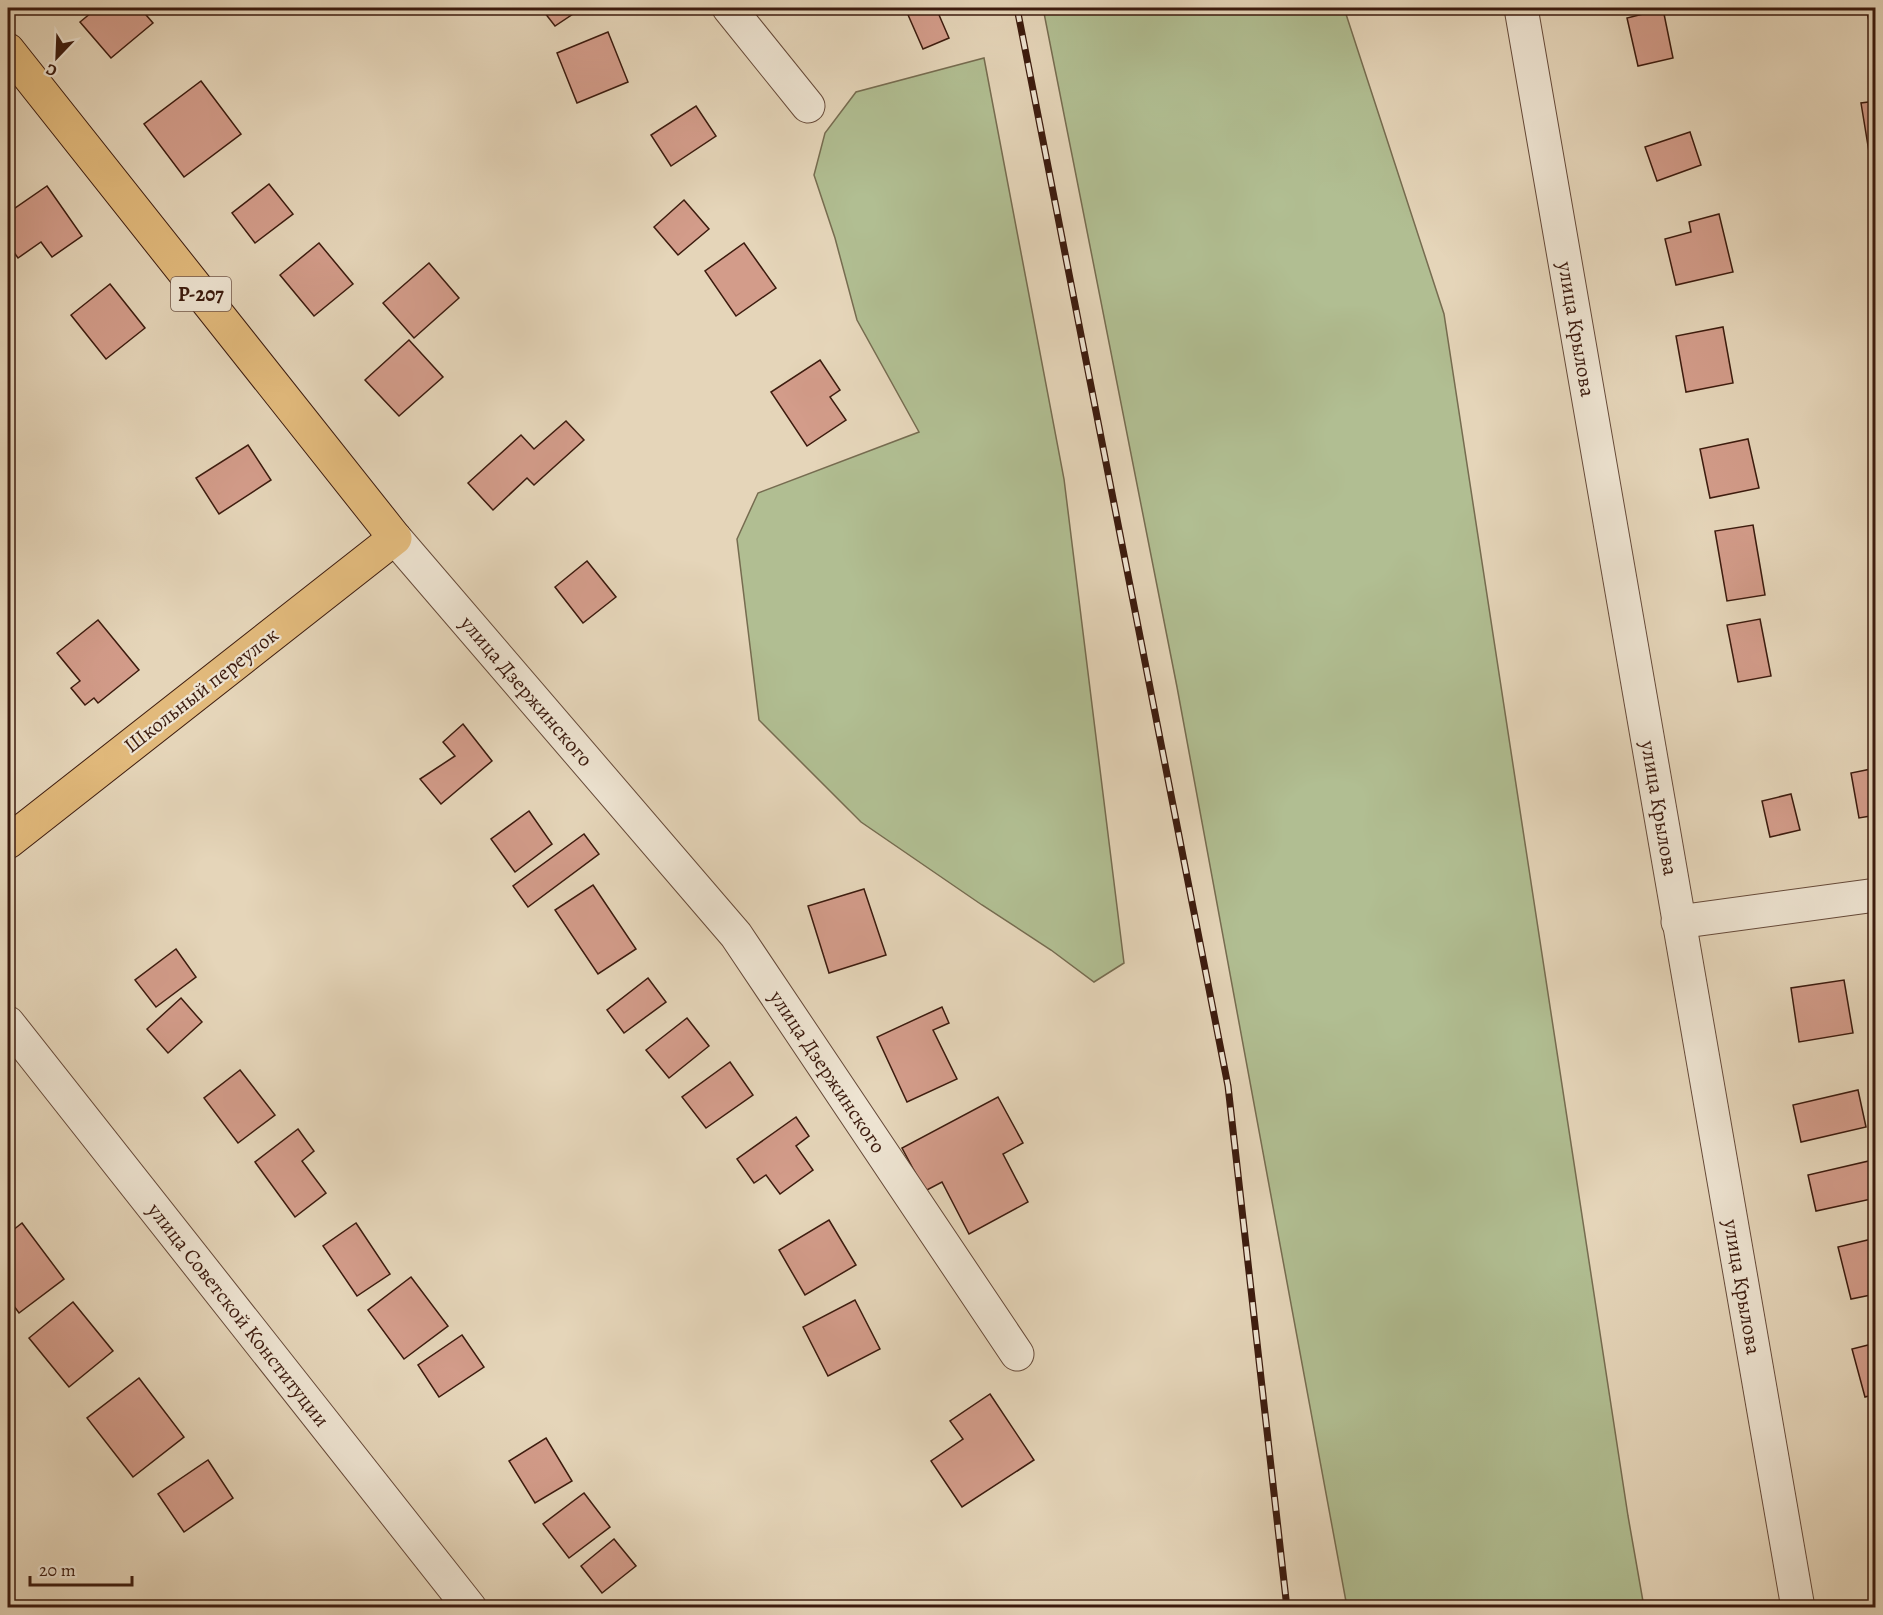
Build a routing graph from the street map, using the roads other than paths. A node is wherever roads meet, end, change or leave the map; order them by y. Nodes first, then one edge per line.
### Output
1 (729, 8) edge
2 (1521, 8) edge
3 (8, 50) edge
4 (808, 106) dead end
5 (395, 538) junction
6 (8, 842) edge
7 (1875, 895) edge
8 (1678, 922) junction
9 (8, 1023) edge
10 (1017, 1354) dead end
11 (470, 1608) edge
12 (1798, 1608) edge

1 - 4 street
2 - 8 street, улица Крылова
3 - 5 main road, улица Дзержинского / Р-207
5 - 6 main road, Школьный переулок
5 - 10 street, улица Дзержинского
7 - 8 street
8 - 12 street, улица Крылова
9 - 11 street, улица Советской Конституции

